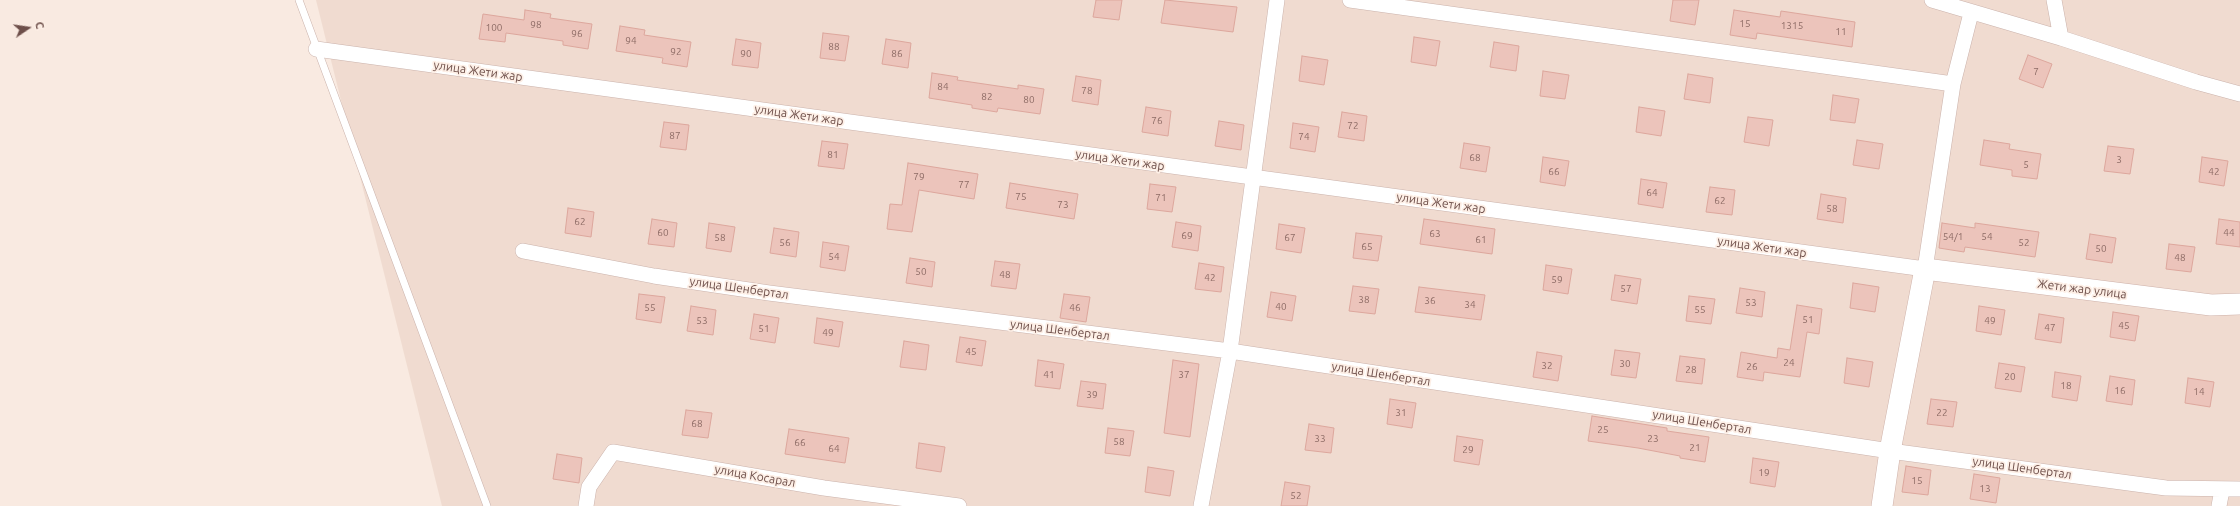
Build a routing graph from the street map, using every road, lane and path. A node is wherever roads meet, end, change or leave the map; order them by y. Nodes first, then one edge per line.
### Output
1 (298, 0) edge
2 (1277, 0) edge
3 (1350, 0) edge
4 (1932, 0) edge
5 (2054, 0) edge
6 (1971, 12) junction
7 (2061, 38) junction
8 (316, 49) junction
9 (1953, 84) junction
10 (2240, 94) edge
11 (1254, 178) junction
12 (523, 251) dead end
13 (1924, 269) junction
14 (2240, 304) edge
15 (1230, 352) junction
16 (1890, 451) junction
17 (2240, 489) edge
18 (2222, 490) junction
19 (487, 506) edge
20 (586, 506) edge
21 (959, 506) edge
22 (1200, 506) edge
23 (1882, 506) edge
24 (2219, 506) edge

1 - 8 lane
2 - 11 street
3 - 9 street
4 - 6 street
5 - 7 street
6 - 7 street
6 - 9 street
7 - 10 street
8 - 11 street, улица Жети жар
8 - 19 lane
9 - 13 street
11 - 13 street, улица Жети жар
11 - 15 street
12 - 15 street, улица Шенбертал
13 - 14 street, Жети жар улица
13 - 16 street
15 - 16 street, улица Шенбертал
15 - 22 street
16 - 18 street, улица Шенбертал
16 - 23 street
17 - 18 street, улица Шенбертал
18 - 24 street
20 - 21 street, улица Косарал

